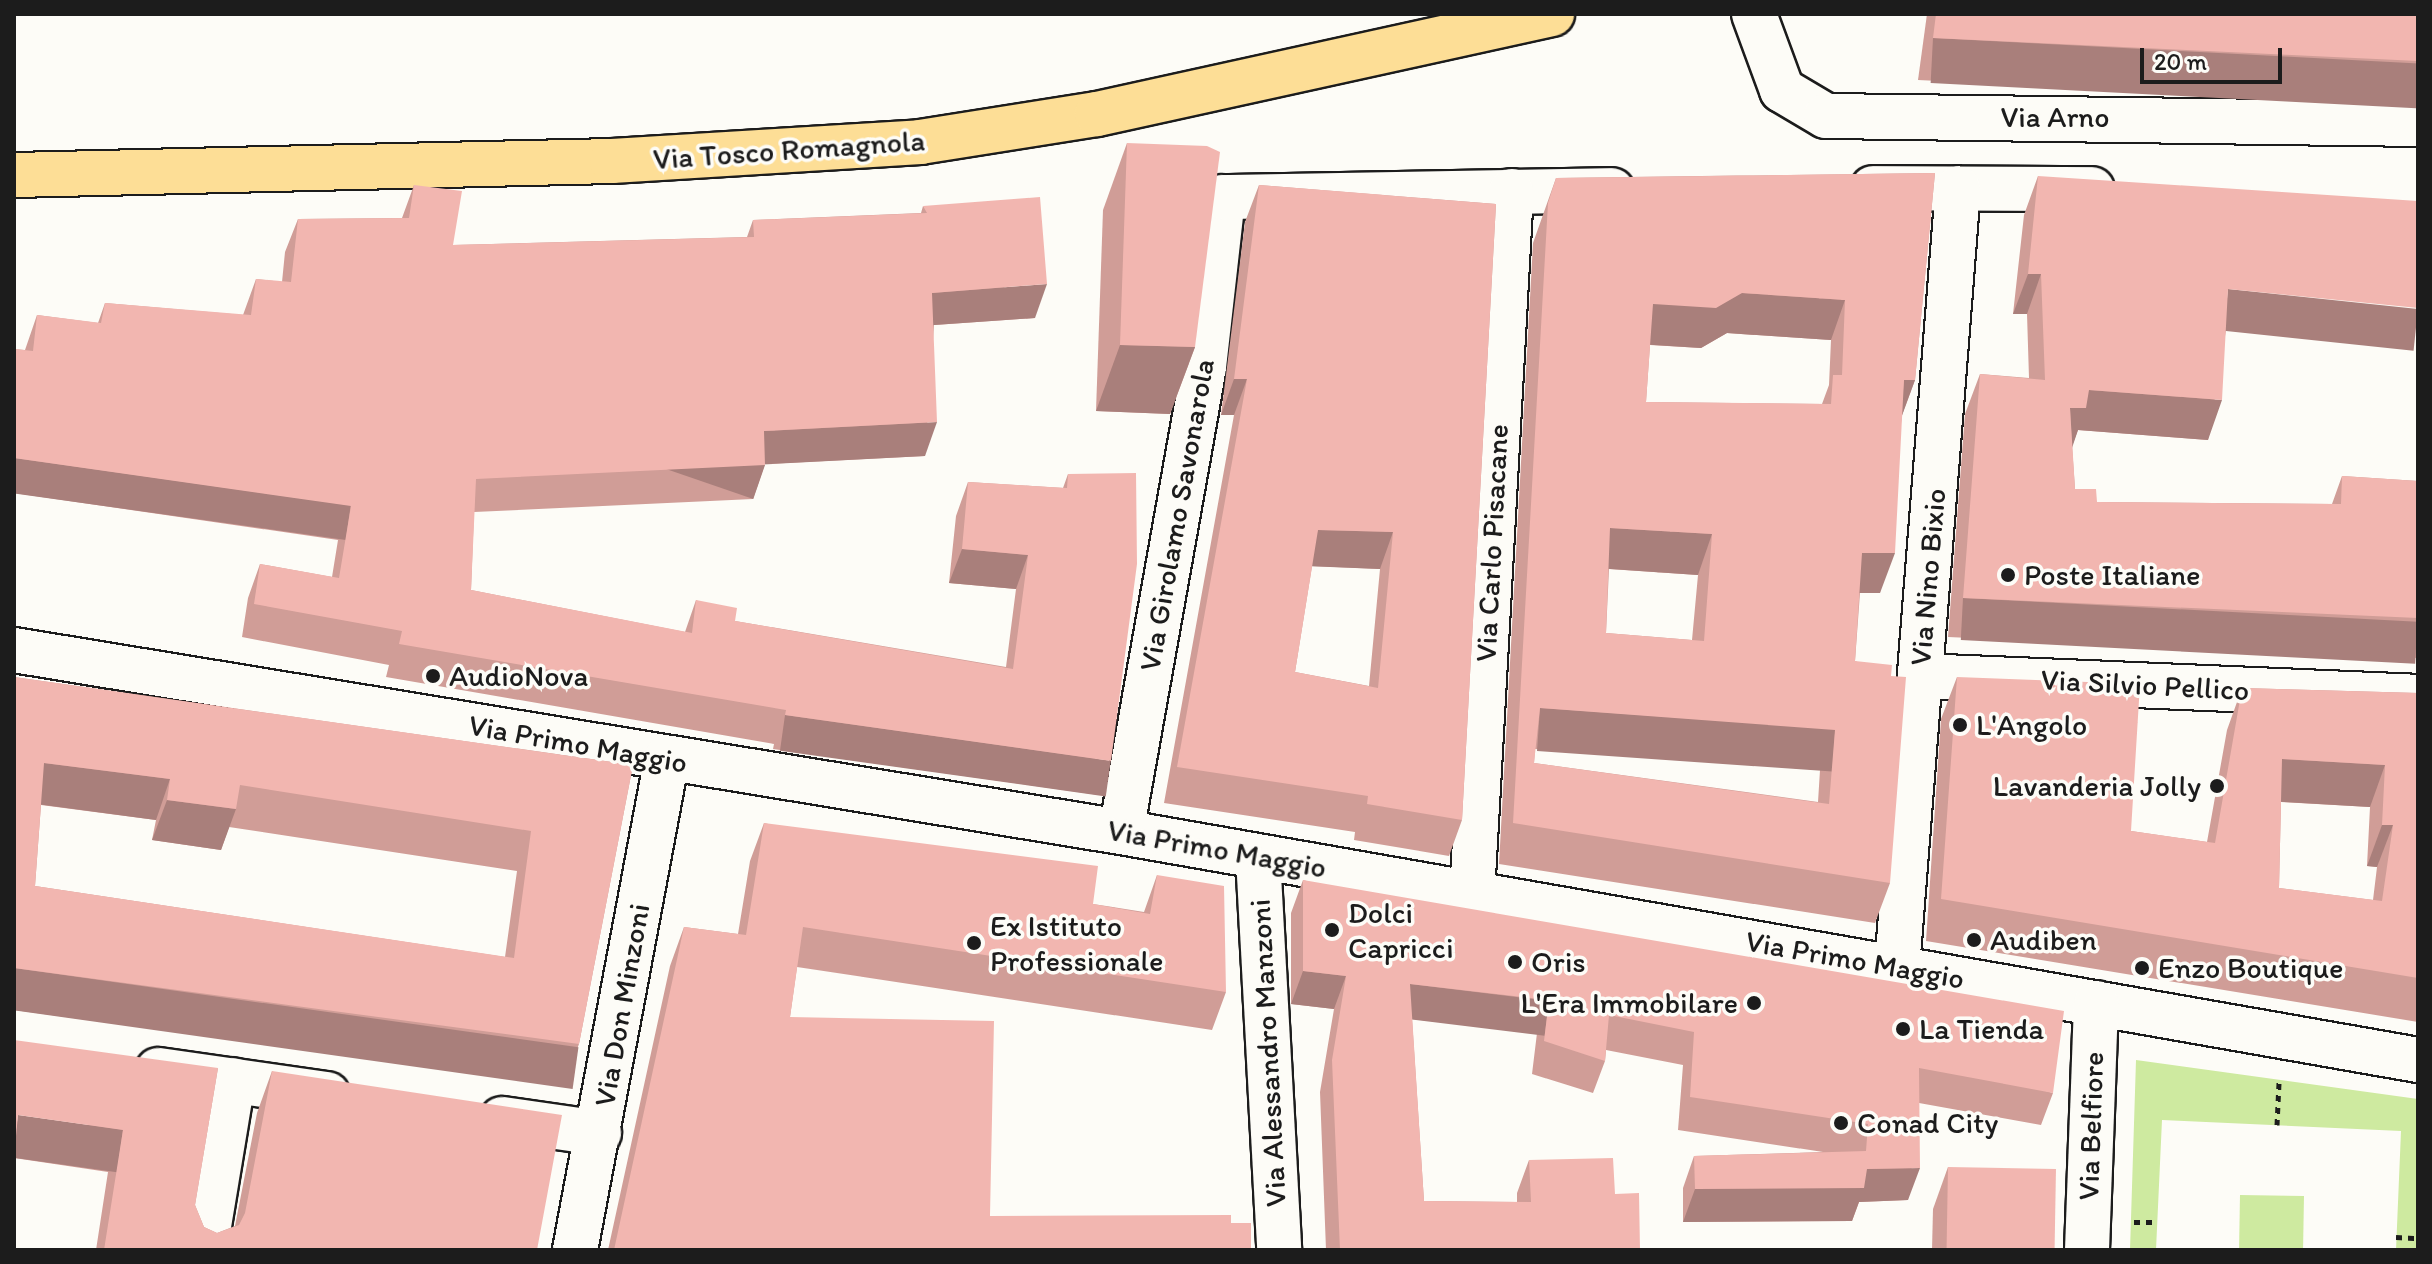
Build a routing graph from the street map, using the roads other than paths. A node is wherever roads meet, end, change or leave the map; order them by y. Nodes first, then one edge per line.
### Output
1 (1552, 14) edge
2 (1754, 14) edge
3 (2418, 124) edge
4 (14, 175) edge
5 (1958, 188) junction
6 (1830, 189) edge
7 (1655, 190) edge
8 (2132, 190) edge
9 (1511, 191) junction
10 (14, 650) edge
11 (1920, 676) junction
12 (2418, 697) edge
13 (667, 758) junction
14 (1121, 832) junction
15 (1258, 857) junction
16 (1472, 895) junction
17 (1897, 967) junction
18 (2096, 1003) junction
19 (2418, 1060) edge
20 (108, 1063) edge
21 (233, 1080) junction
22 (375, 1101) edge
23 (454, 1112) edge
24 (599, 1133) junction
25 (205, 1250) edge
26 (575, 1250) edge
27 (1279, 1250) edge
28 (2087, 1250) edge

1 - 4 main road, Via Tosco Romagnola
2 - 3 street, Via Arno
5 - 6 street
5 - 8 street
5 - 11 street, Via Nino Bixio
7 - 9 street
9 - 14 street, Via Girolamo Savonarola
9 - 16 street, Via Carlo Pisacane
10 - 13 street, Via Primo Maggio
11 - 12 street, Via Silvio Pellico
11 - 17 street, Via Nino Bixio
13 - 14 street, Via Primo Maggio
13 - 24 street, Via Don Minzoni
14 - 15 street, Via Primo Maggio
15 - 16 street, Via Primo Maggio
15 - 27 street, Via Alessandro Manzoni
16 - 17 street, Via Primo Maggio
17 - 18 street, Via Primo Maggio
18 - 19 street, Via Primo Maggio
18 - 28 street, Via Belfiore
20 - 21 street
21 - 22 street
21 - 25 street
23 - 24 street
24 - 26 street, Via Don Minzoni

